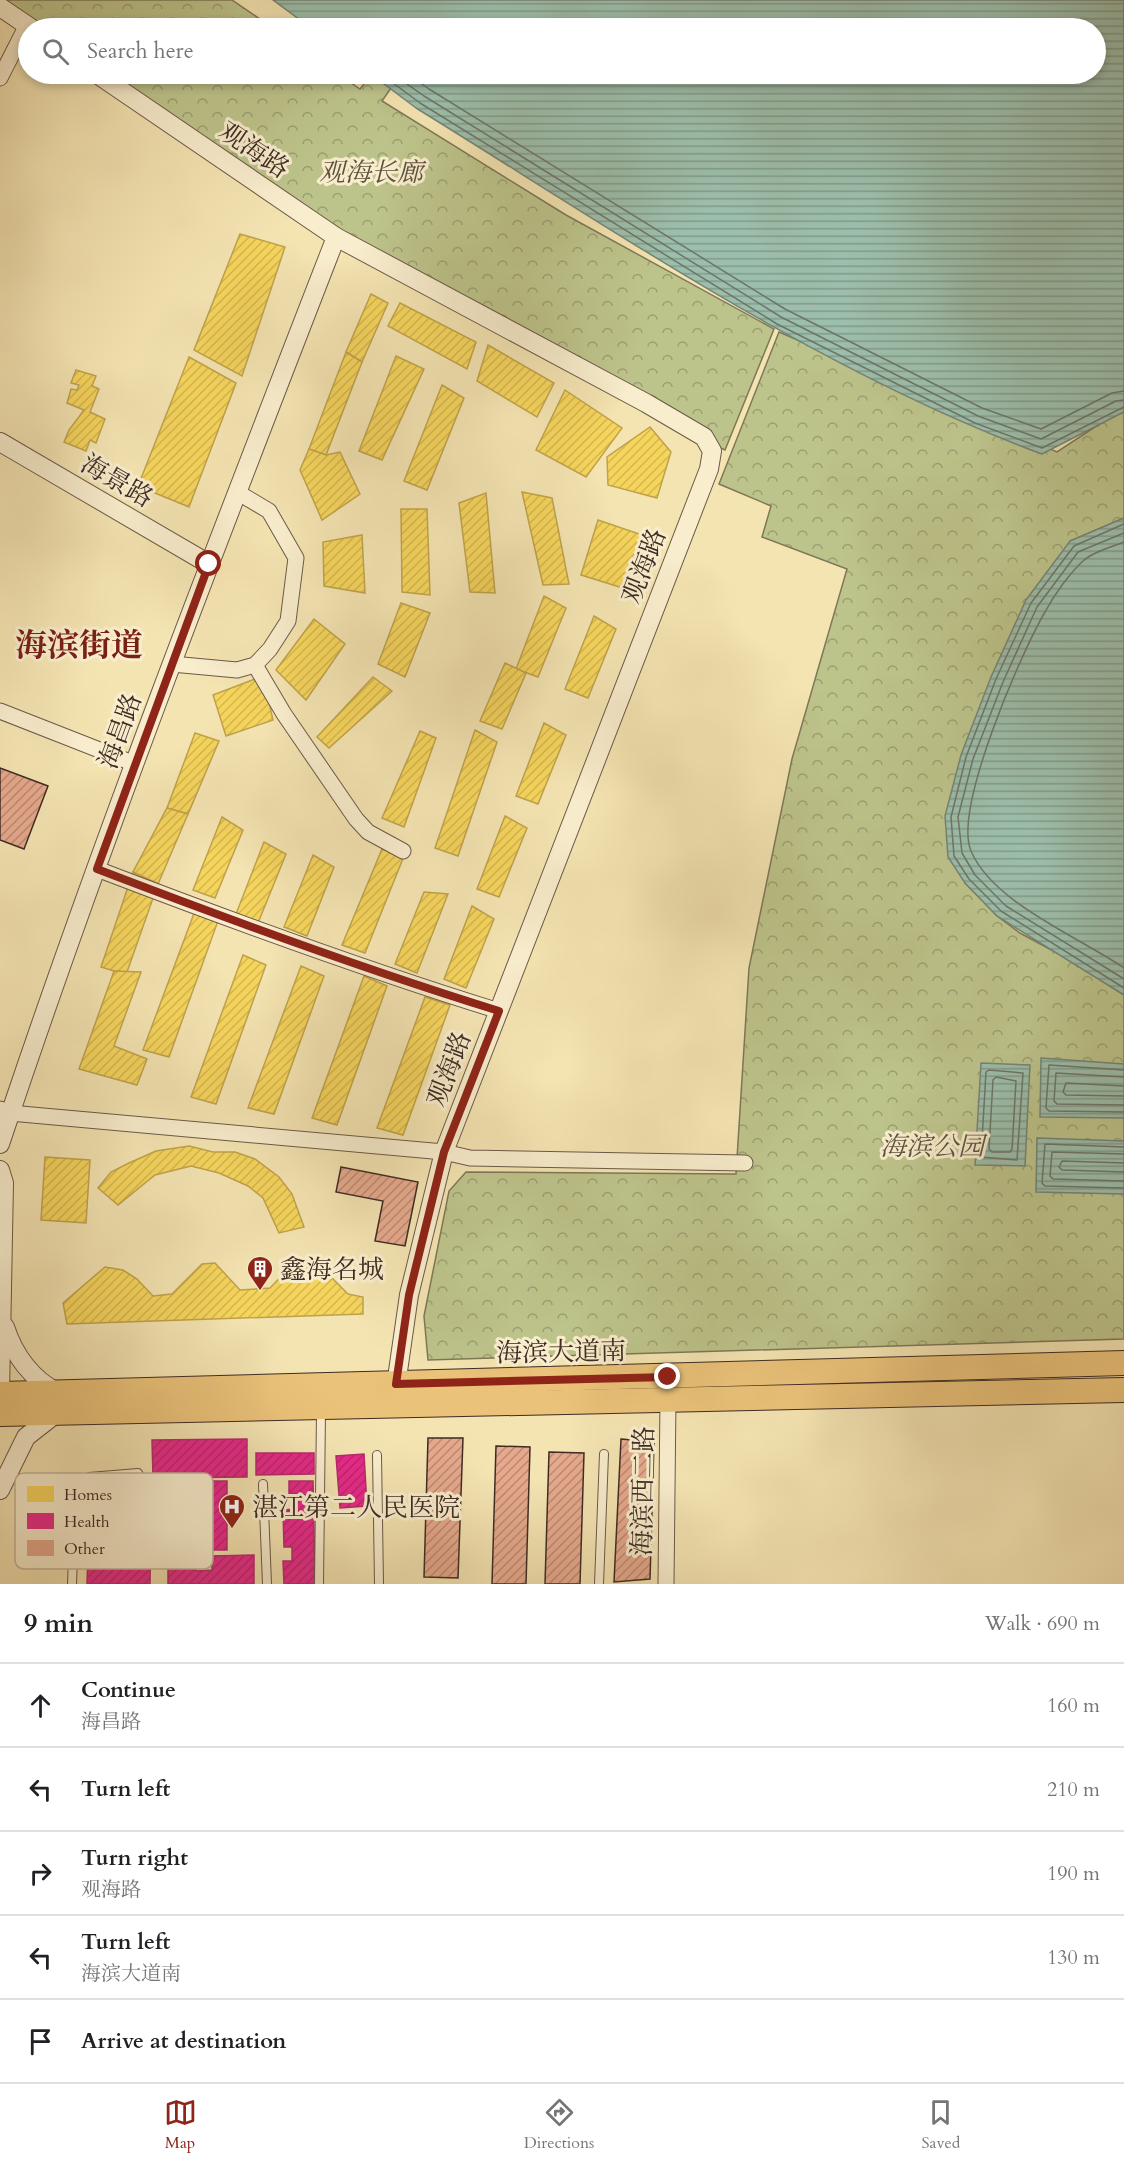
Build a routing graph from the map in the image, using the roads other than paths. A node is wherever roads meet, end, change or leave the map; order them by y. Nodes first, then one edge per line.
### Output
1 (0, 7) edge
2 (18, 19) edge
3 (18, 46) edge
4 (0, 78) edge
5 (112, 84) edge
6 (336, 237) junction
7 (0, 442) edge
8 (237, 492) junction
9 (209, 564) junction
10 (172, 664) junction
11 (255, 665) junction
12 (0, 711) edge
13 (135, 764) junction
14 (403, 851) dead end
15 (97, 869) junction
16 (499, 1011) junction
17 (5, 1111) edge
18 (0, 1144) edge
19 (444, 1152) junction
20 (745, 1163) dead end
21 (0, 1170) edge
22 (2, 1317) junction
23 (1124, 1363) edge
24 (396, 1384) junction
25 (1124, 1390) edge
26 (668, 1399) junction
27 (2, 1402) edge
28 (59, 1402) junction
29 (321, 1407) junction
30 (0, 1427) edge
31 (603, 1454) dead end
32 (377, 1455) dead end
33 (263, 1484) dead end
34 (0, 1491) edge
35 (73, 1569) edge
36 (72, 1584) edge
37 (267, 1584) edge
38 (319, 1584) edge
39 (379, 1584) edge
40 (599, 1584) edge
41 (666, 1584) edge

1 - 2 street
3 - 4 street
5 - 6 street, 观海路
6 - 8 street, 海昌路
6 - 16 street, 观海路
7 - 9 street, 海景路
8 - 9 street, 海昌路
8 - 11 street
9 - 10 street, 海昌路
10 - 11 street
10 - 13 street, 海昌路
11 - 14 street
12 - 13 street
13 - 15 street, 海昌路
15 - 16 street
15 - 17 street, 海昌路
16 - 19 street, 观海路
17 - 18 street, 海昌路
17 - 19 street
19 - 20 street
19 - 24 street, 观海路
21 - 22 street
22 - 27 street
22 - 28 street
23 - 24 main road, 海滨大道南
24 - 28 main road, 海滨大道南
25 - 26 main road, 海滨大道南
26 - 29 main road, 海滨大道南
26 - 41 street, 海滨西二路
27 - 28 main road, 海滨大道南
27 - 30 street
28 - 29 main road, 海滨大道南
28 - 34 street
29 - 38 lane
31 - 40 lane
32 - 39 lane
33 - 37 lane
35 - 36 lane

